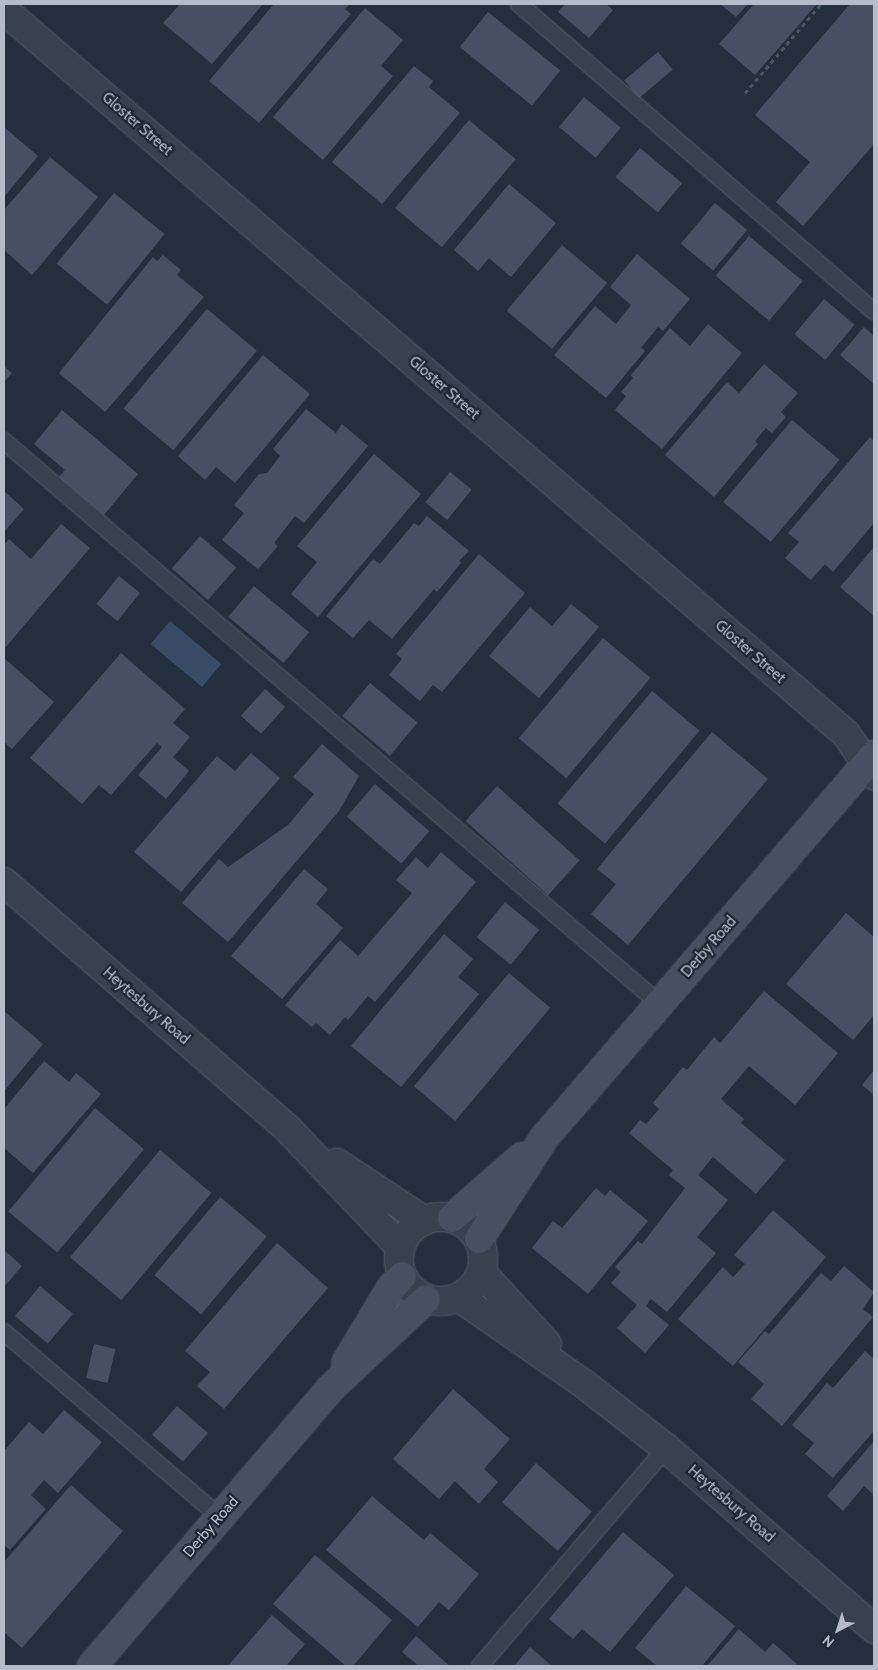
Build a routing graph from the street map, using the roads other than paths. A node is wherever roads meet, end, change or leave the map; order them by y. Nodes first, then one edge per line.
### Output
1 (519, 4) edge
2 (4, 10) edge
3 (874, 311) edge
4 (4, 441) edge
5 (872, 765) edge
6 (4, 882) edge
7 (660, 1004) junction
8 (288, 1129) junction
9 (544, 1138) junction
10 (452, 1218) junction
11 (423, 1220) junction
12 (479, 1239) junction
13 (400, 1247) junction
14 (482, 1273) junction
15 (402, 1276) junction
16 (460, 1298) junction
17 (426, 1299) junction
18 (4, 1332) edge
19 (584, 1384) junction
20 (331, 1388) junction
21 (666, 1448) junction
22 (220, 1517) junction
23 (874, 1629) edge
24 (92, 1666) edge
25 (480, 1666) edge

1 - 3 lane
2 - 5 street, Gloster Street
4 - 7 lane
5 - 7 street, Derby Road
6 - 8 street, Heytesbury Road
7 - 9 street, Derby Road
8 - 11 street, Heytesbury Road
8 - 13 street, Heytesbury Road
9 - 10 street, Derby Road
9 - 12 street, Derby Road
10 - 11 street
10 - 12 street
11 - 13 street
12 - 14 street
13 - 15 street
14 - 16 street
14 - 19 street, Heytesbury Road
15 - 17 street
15 - 20 street, Derby Road
16 - 17 street
16 - 19 street, Heytesbury Road
17 - 20 street, Derby Road
18 - 22 lane
19 - 21 street, Heytesbury Road
20 - 22 street, Derby Road
21 - 23 street, Heytesbury Road
21 - 25 lane
22 - 24 street, Derby Road

